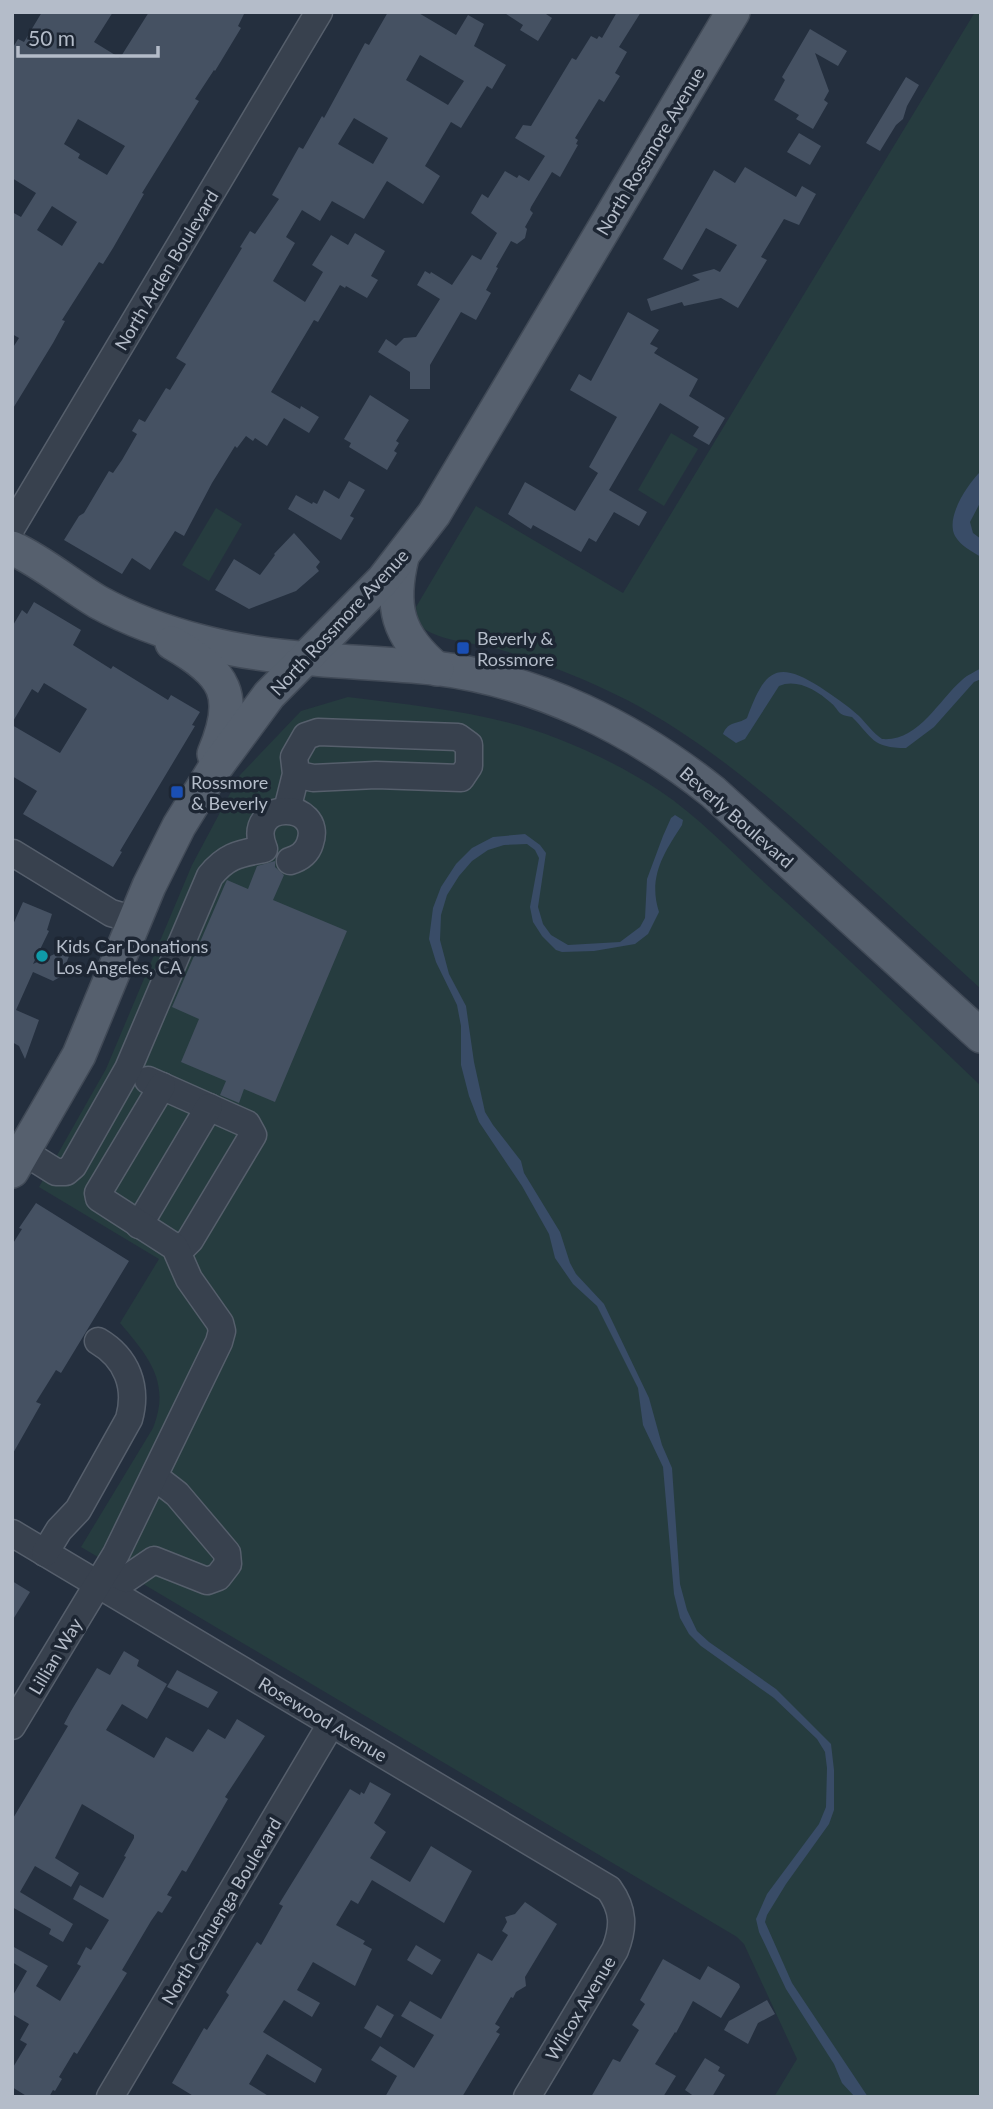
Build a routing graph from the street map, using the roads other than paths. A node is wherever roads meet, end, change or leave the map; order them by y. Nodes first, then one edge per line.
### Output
1 (319, 12) edge
2 (733, 12) edge
3 (12, 527) edge
4 (12, 548) edge
5 (402, 557) junction
6 (100, 603) junction
7 (308, 657) junction
8 (437, 668) junction
9 (296, 774) junction
10 (196, 797) junction
11 (287, 810) junction
12 (13, 853) edge
13 (290, 861) dead end
14 (135, 920) junction
15 (981, 1036) edge
16 (128, 1069) junction
17 (162, 1086) junction
18 (209, 1107) junction
19 (18, 1162) edge
20 (139, 1225) junction
21 (175, 1247) junction
22 (99, 1341) dead end
23 (155, 1477) junction
24 (12, 1534) edge
25 (45, 1553) junction
26 (102, 1577) junction
27 (331, 1724) junction
28 (12, 1726) edge
29 (621, 1915) joint
30 (110, 2097) edge
31 (527, 2097) edge

1 - 3 street, North Arden Boulevard
2 - 5 main road, North Rossmore Avenue
4 - 6 main road, Beverly Boulevard
5 - 7 main road, North Rossmore Avenue
5 - 8 main road
6 - 7 main road, Beverly Boulevard
6 - 10 main road
7 - 8 main road, Beverly Boulevard
7 - 10 main road, North Rossmore Avenue
8 - 15 main road, Beverly Boulevard
9 - 9 street
9 - 11 street
10 - 14 main road, North Rossmore Avenue
11 - 13 street
11 - 16 street
12 - 14 street
14 - 19 main road, North Rossmore Avenue
16 - 17 street
16 - 19 street
17 - 18 street
17 - 20 street
18 - 20 street
18 - 21 street
20 - 21 street
21 - 23 street, Lillian Way
22 - 25 street
23 - 26 street, Lillian Way
23 - 26 street
24 - 25 street, Rosewood Avenue
25 - 26 street, Rosewood Avenue
26 - 27 street, Rosewood Avenue
26 - 28 street, Lillian Way
27 - 29 street, Rosewood Avenue
27 - 30 street, North Cahuenga Boulevard
29 - 31 street, Wilcox Avenue

